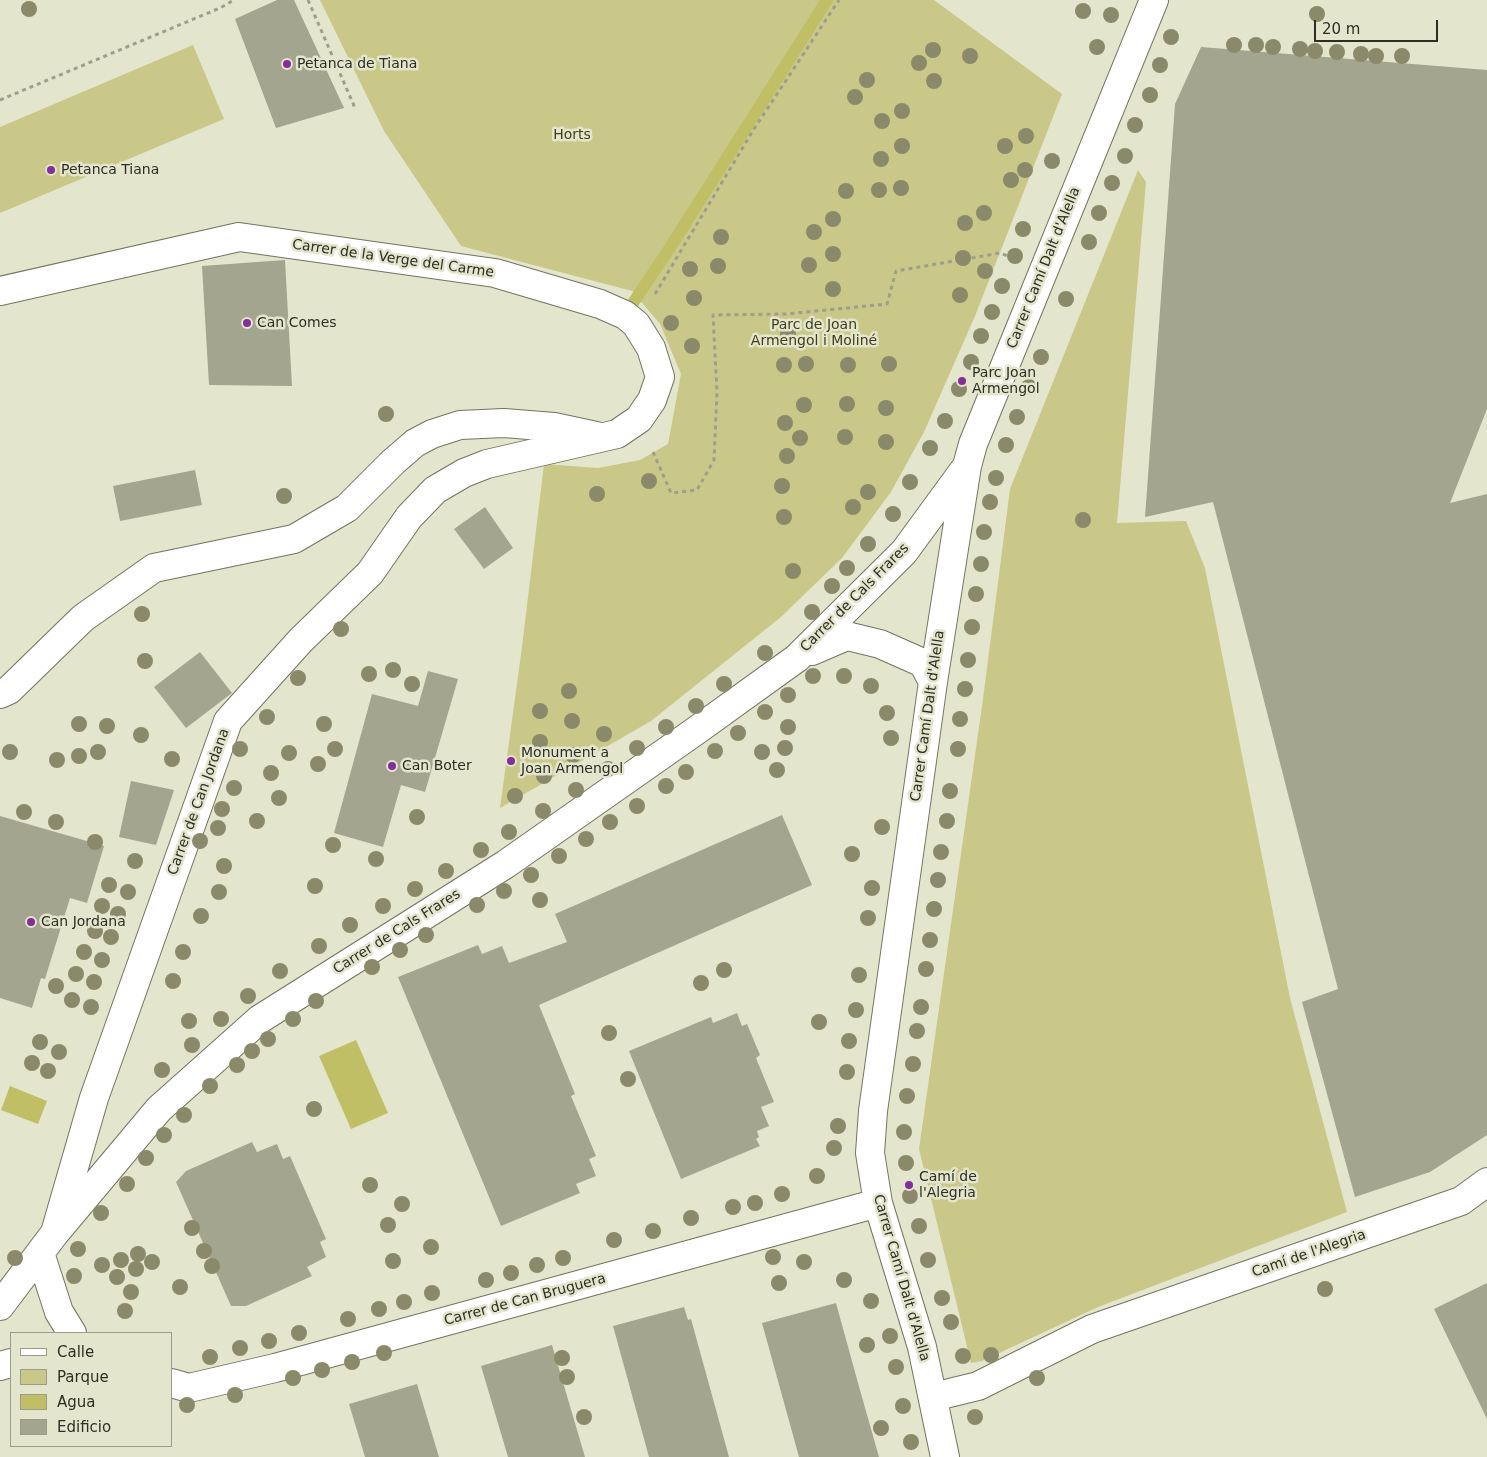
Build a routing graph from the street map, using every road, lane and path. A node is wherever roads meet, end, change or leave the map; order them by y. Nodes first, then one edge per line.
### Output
1 (234, 0) edge
2 (308, 0) edge
3 (839, 0) edge
4 (1154, 0) edge
5 (0, 100) edge
6 (355, 108) dead end
7 (1042, 272) junction
8 (0, 291) edge
9 (636, 324) junction
10 (639, 419) junction
11 (604, 438) junction
12 (967, 466) junction
13 (797, 658) junction
14 (932, 682) junction
15 (0, 694) edge
16 (1487, 1182) edge
17 (878, 1203) junction
18 (47, 1243) junction
19 (0, 1306) edge
20 (71, 1332) edge
21 (172, 1383) edge
22 (933, 1397) junction
23 (945, 1457) edge

1 - 5 path
2 - 6 path
3 - 9 path
4 - 7 street, Carrer Camí Dalt d'Alella
7 - 10 path
7 - 12 street, Carrer Camí Dalt d'Alella
8 - 9 street, Carrer de la Verge del Carme
9 - 10 street, Carrer de la Verge del Carme
10 - 11 street, Carrer de la Verge del Carme
11 - 15 street
11 - 18 street, Carrer de Can Jordana
12 - 13 street, Carrer de Cals Frares
12 - 14 street, Carrer Camí Dalt d'Alella
13 - 14 street, Carrer de Cals Frares
13 - 18 street, Carrer de Cals Frares
14 - 17 street, Carrer Camí Dalt d'Alella
16 - 22 street, Camí de l'Alegria
17 - 21 street, Carrer de Can Bruguera
17 - 22 street, Carrer Camí Dalt d'Alella
18 - 19 street, Carrer de Cals Frares
18 - 20 street
22 - 23 street, Carrer Camí Dalt d'Alella

